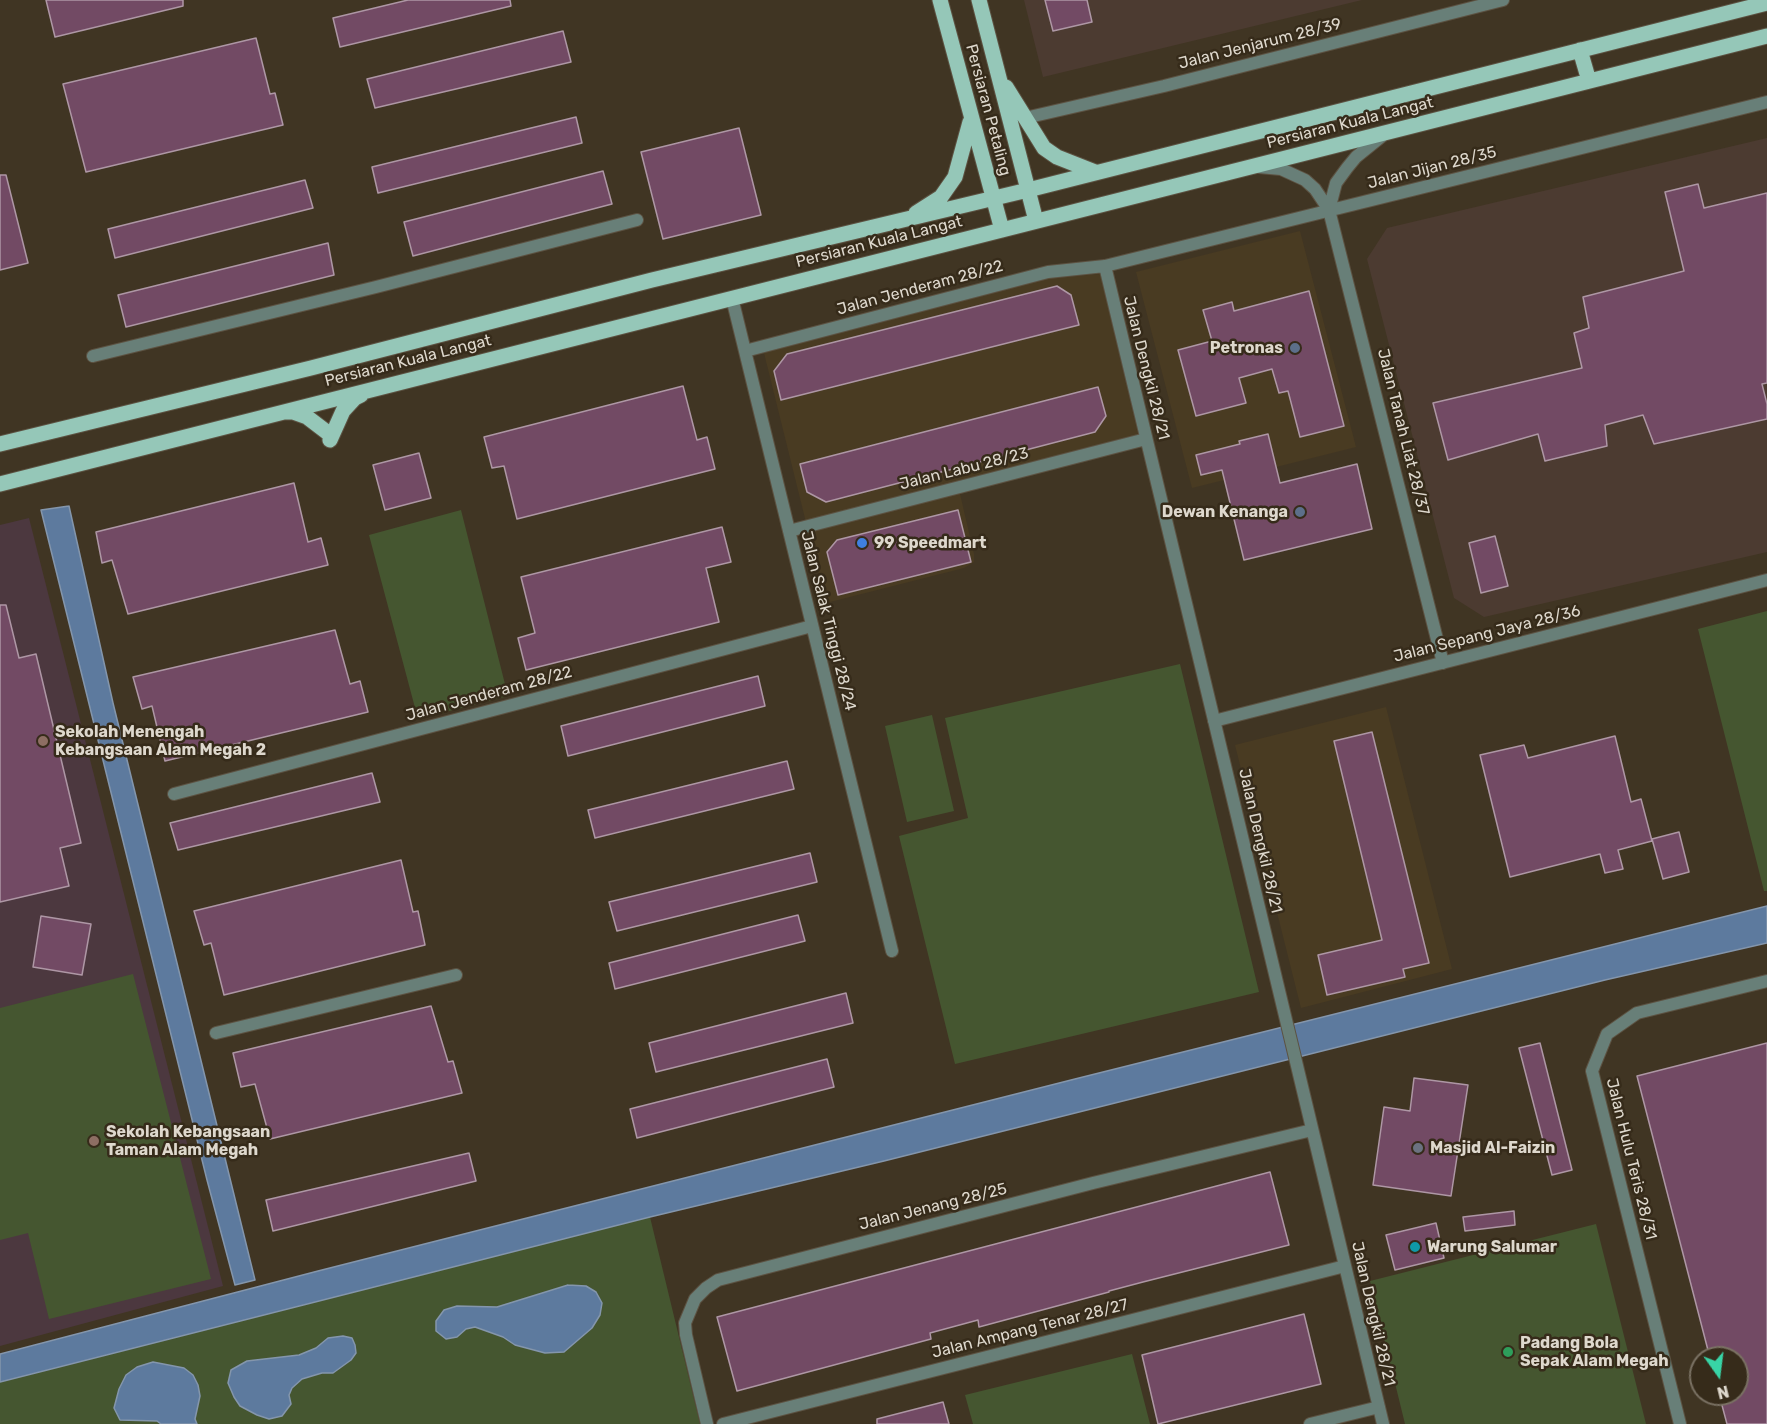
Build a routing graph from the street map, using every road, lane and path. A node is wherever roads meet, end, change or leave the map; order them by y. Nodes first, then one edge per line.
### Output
1 (940, 0) edge
2 (979, 0) edge
3 (1503, 0) edge
4 (1767, 3) edge
5 (1767, 36) edge
6 (1580, 50) junction
7 (998, 74) junction
8 (1589, 81) junction
9 (1767, 102) edge
10 (1025, 118) junction
11 (970, 120) junction
12 (1387, 132) junction
13 (1254, 166) junction
14 (1095, 172) junction
15 (1028, 190) junction
16 (994, 198) junction
17 (1329, 210) junction
18 (909, 219) junction
19 (637, 220) dead end
20 (1036, 221) junction
21 (1002, 230) junction
22 (1105, 266) junction
23 (732, 298) junction
24 (745, 351) junction
25 (93, 356) dead end
26 (378, 388) junction
27 (274, 414) junction
28 (1146, 439) junction
29 (0, 444) edge
30 (0, 484) edge
31 (789, 531) junction
32 (1767, 580) edge
33 (812, 626) junction
34 (1443, 663) junction
35 (1214, 721) junction
36 (174, 794) dead end
37 (892, 951) dead end
38 (456, 975) dead end
39 (1767, 981) edge
40 (216, 1033) dead end
41 (1312, 1130) junction
42 (1345, 1266) junction
43 (1379, 1407) junction
44 (707, 1424) edge
45 (723, 1424) edge
46 (1310, 1424) edge
47 (1383, 1424) edge
48 (1680, 1424) edge

1 - 11 main road, Persiaran Petaling
2 - 7 main road, Persiaran Petaling
3 - 10 street, Jalan Jenjarum 28/39
4 - 6 main road, Persiaran Kuala Langat
5 - 8 main road, Persiaran Kuala Langat
6 - 8 main road
6 - 14 main road, Persiaran Kuala Langat
7 - 10 main road
7 - 15 main road, Persiaran Petaling
8 - 12 main road, Persiaran Kuala Langat
9 - 17 street, Jalan Jijan 28/35
10 - 14 main road
11 - 16 main road, Persiaran Petaling
11 - 18 main road
12 - 13 main road, Persiaran Kuala Langat
12 - 17 street
13 - 17 street
13 - 20 main road, Persiaran Kuala Langat
14 - 15 main road, Persiaran Kuala Langat
15 - 16 main road, Persiaran Kuala Langat
15 - 20 main road, Persiaran Petaling
16 - 18 main road, Persiaran Kuala Langat
16 - 21 main road, Persiaran Petaling
17 - 22 street, Jalan Jijan 28/35
17 - 34 street, Jalan Tanah Liat 28/37
18 - 29 main road, Persiaran Kuala Langat
19 - 25 street
20 - 21 main road, Persiaran Kuala Langat
21 - 23 main road, Persiaran Kuala Langat
22 - 24 street, Jalan Jenderam 28/22
22 - 28 street, Jalan Dengkil 28/21
23 - 24 street, Jalan Salak Tinggi 28/24
23 - 26 main road, Persiaran Kuala Langat
24 - 31 street, Jalan Salak Tinggi 28/24
26 - 27 main road, Persiaran Kuala Langat
26 - 27 main road
27 - 30 main road, Persiaran Kuala Langat
28 - 31 street, Jalan Labu 28/23
28 - 35 street, Jalan Dengkil 28/21
31 - 33 street, Jalan Salak Tinggi 28/24
32 - 34 street, Jalan Sepang Jaya 28/36
33 - 36 street, Jalan Jenderam 28/22
33 - 37 street, Jalan Salak Tinggi 28/24
34 - 35 street, Jalan Sepang Jaya 28/36
35 - 41 street, Jalan Dengkil 28/21
38 - 40 street
39 - 48 street, Jalan Hulu Teris 28/31
41 - 42 street, Jalan Dengkil 28/21
41 - 44 street, Jalan Jenang 28/25
42 - 43 street, Jalan Dengkil 28/21
42 - 45 street, Jalan Ampang Tenar 28/27
43 - 46 street
43 - 47 street, Jalan Dengkil 28/21

